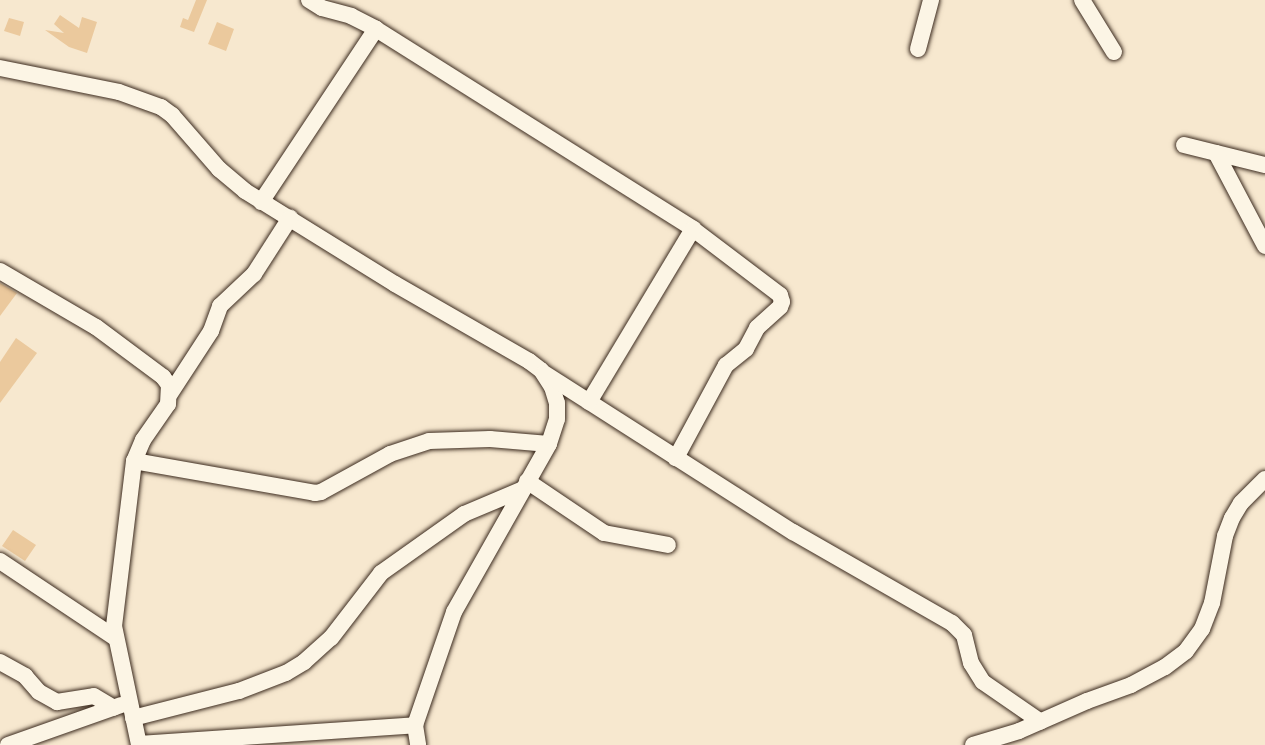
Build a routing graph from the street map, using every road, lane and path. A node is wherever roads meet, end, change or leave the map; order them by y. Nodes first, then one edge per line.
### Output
1 (309, 0) edge
2 (931, 0) edge
3 (1082, 0) edge
4 (376, 29) junction
5 (918, 49) dead end
6 (1114, 52) dead end
7 (0, 68) edge
8 (1184, 145) dead end
9 (1216, 153) junction
10 (1265, 165) edge
11 (261, 202) junction
12 (290, 219) junction
13 (693, 229) junction
14 (1265, 246) edge
15 (0, 271) edge
16 (541, 370) junction
17 (170, 394) junction
18 (590, 402) junction
19 (549, 444) junction
20 (676, 458) junction
21 (134, 460) junction
22 (1265, 479) edge
23 (524, 486) junction
24 (668, 545) dead end
25 (0, 561) edge
26 (114, 637) junction
27 (0, 662) edge
28 (125, 709) junction
29 (1041, 722) junction
30 (415, 725) junction
31 (8, 745) edge
32 (139, 745) edge
33 (418, 745) edge
34 (973, 745) edge

1 - 4 street
2 - 5 street
3 - 6 street
4 - 11 street
4 - 13 street
7 - 11 street
8 - 9 street
9 - 10 street
9 - 14 street
11 - 12 street
12 - 16 street
12 - 17 street
13 - 18 street
13 - 20 street
15 - 17 street
16 - 18 street
16 - 19 street
17 - 21 street
18 - 20 street
19 - 21 street
19 - 23 street
20 - 29 street
21 - 26 street
22 - 29 street
23 - 24 street
23 - 28 street
23 - 30 street
25 - 26 street
26 - 28 street
27 - 28 street
28 - 31 street
28 - 32 street
29 - 34 street
30 - 32 street
30 - 33 street

